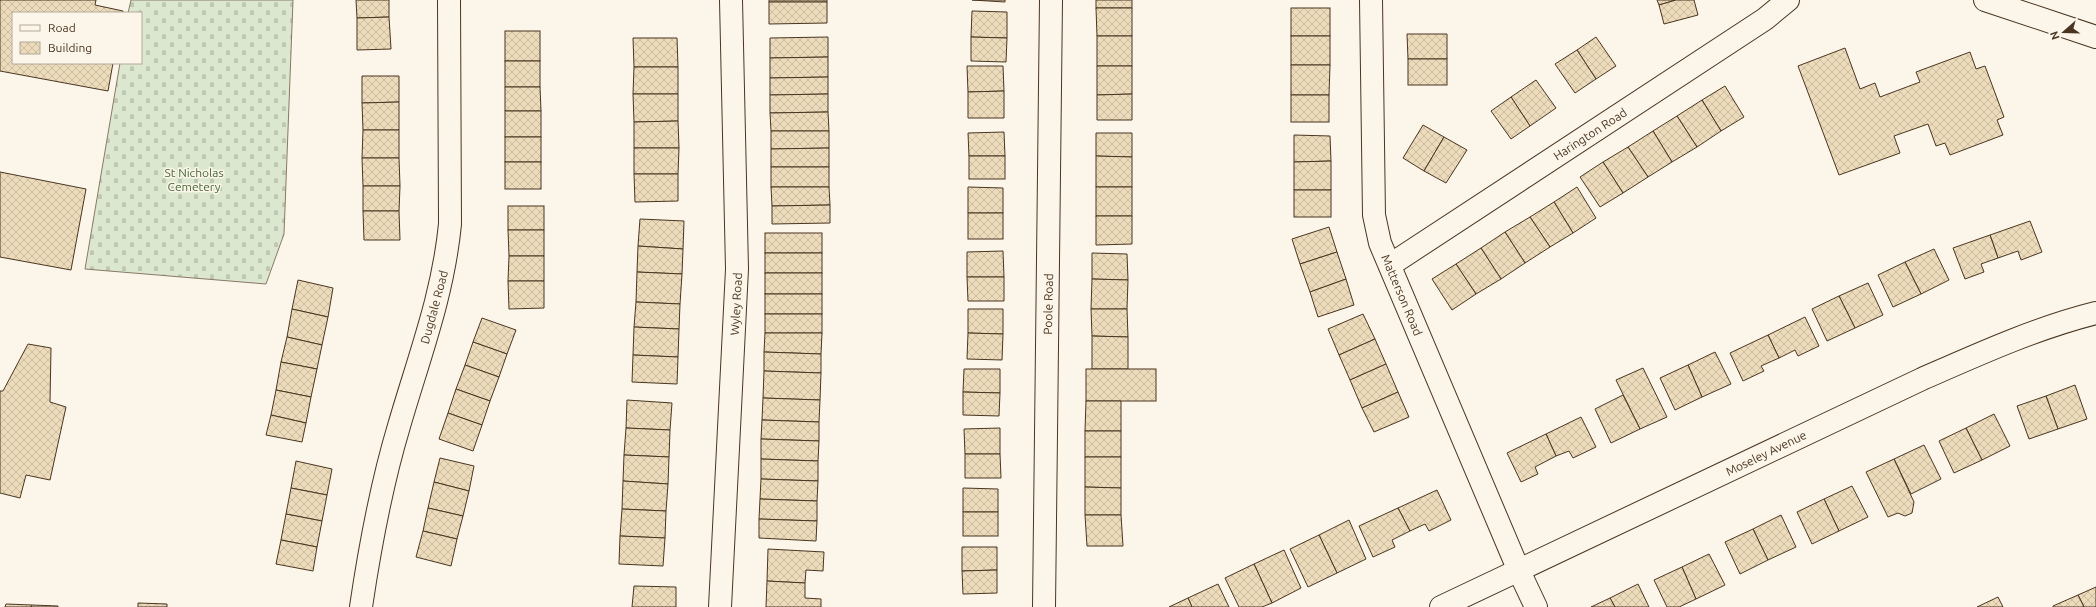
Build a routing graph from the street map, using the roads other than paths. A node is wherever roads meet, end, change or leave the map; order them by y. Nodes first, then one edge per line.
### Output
1 (449, 0) edge
2 (731, 0) edge
3 (1051, 0) edge
4 (1371, 0) edge
5 (1788, 0) edge
6 (1985, 0) edge
7 (2096, 36) edge
8 (1390, 265) junction
9 (2096, 313) edge
10 (1519, 571) junction
11 (360, 607) edge
12 (720, 607) edge
13 (1044, 607) edge
14 (1441, 607) edge
15 (1536, 607) edge

1 - 11 street, Dugdale Road
2 - 12 street, Wyley Road
3 - 13 street, Poole Road
4 - 8 street, Matterson Road
5 - 8 street, Harington Road
6 - 7 street
8 - 10 street, Matterson Road
9 - 10 street, Moseley Avenue
10 - 14 street, Moseley Avenue
10 - 15 street, Matterson Road

